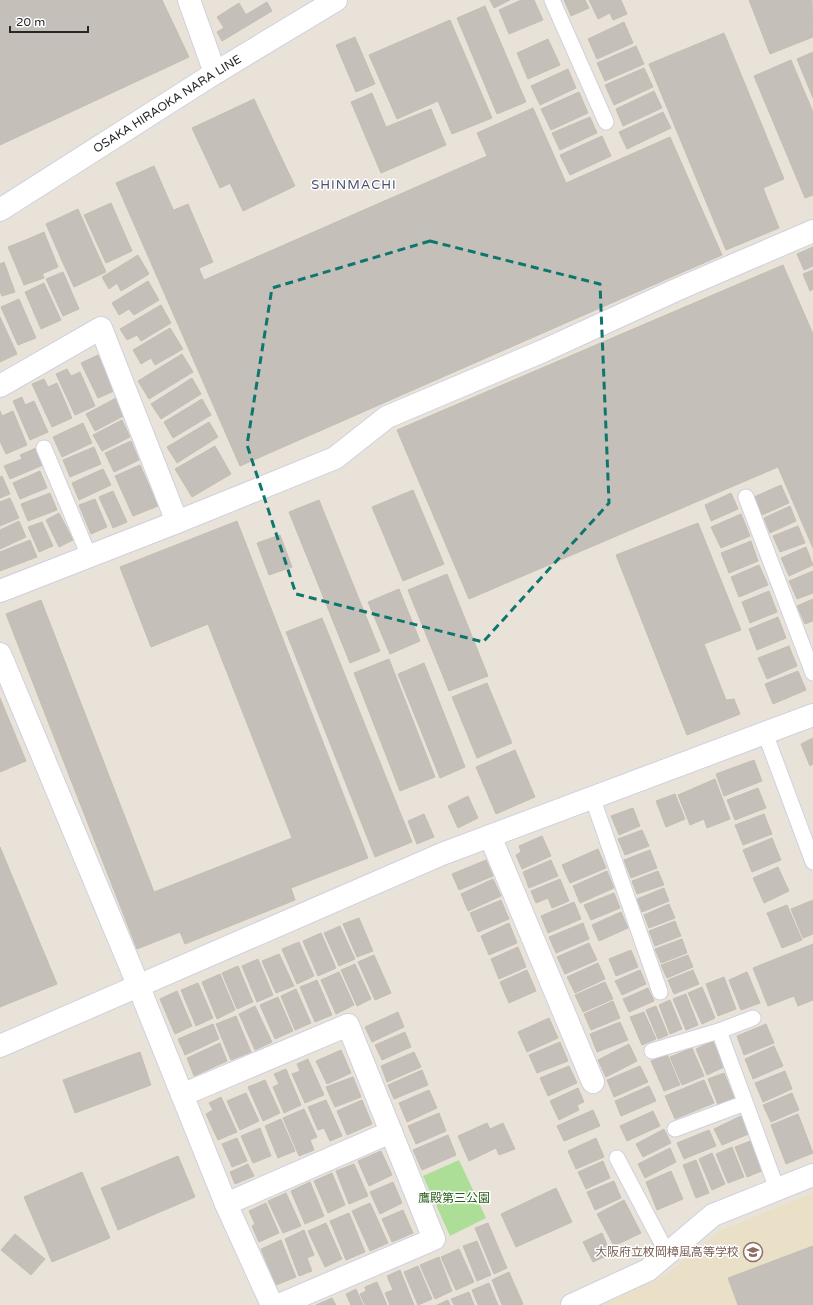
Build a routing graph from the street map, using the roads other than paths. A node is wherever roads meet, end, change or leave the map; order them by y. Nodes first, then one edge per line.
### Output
1 (188, 0) edge
2 (336, 0) edge
3 (552, 0) edge
4 (215, 73) junction
5 (606, 122) dead end
6 (0, 210) edge
7 (813, 231) edge
8 (0, 386) edge
9 (44, 448) dead end
10 (746, 497) dead end
11 (177, 522) junction
12 (88, 556) junction
13 (0, 591) edge
14 (0, 654) edge
15 (813, 673) edge
16 (813, 715) edge
17 (764, 733) junction
18 (593, 798) junction
19 (490, 836) junction
20 (813, 862) edge
21 (138, 986) junction
22 (660, 992) dead end
23 (753, 1018) dead end
24 (719, 1031) junction
25 (0, 1046) edge
26 (652, 1051) dead end
27 (593, 1082) dead end
28 (182, 1095) junction
29 (745, 1103) junction
30 (674, 1129) dead end
31 (391, 1132) junction
32 (617, 1158) dead end
33 (813, 1175) edge
34 (777, 1189) junction
35 (226, 1204) junction
36 (668, 1253) junction
37 (272, 1305) edge
38 (279, 1305) edge
39 (572, 1305) edge

1 - 4 street
2 - 4 street, OSAKA HIRAOKA NARA LINE
3 - 5 lane
4 - 6 street, OSAKA HIRAOKA NARA LINE
7 - 11 street
8 - 11 street
9 - 12 lane
10 - 15 lane
11 - 12 street
12 - 13 street
14 - 21 street
16 - 17 street
17 - 18 street
17 - 20 lane
18 - 19 street
18 - 22 lane
19 - 21 street
19 - 27 street
21 - 25 street
21 - 28 street
23 - 24 lane
24 - 26 lane
24 - 29 lane
28 - 31 street
28 - 35 street
29 - 30 lane
29 - 34 lane
31 - 35 street
31 - 38 street
32 - 36 lane
33 - 34 street
34 - 36 street
35 - 37 street
36 - 39 street

